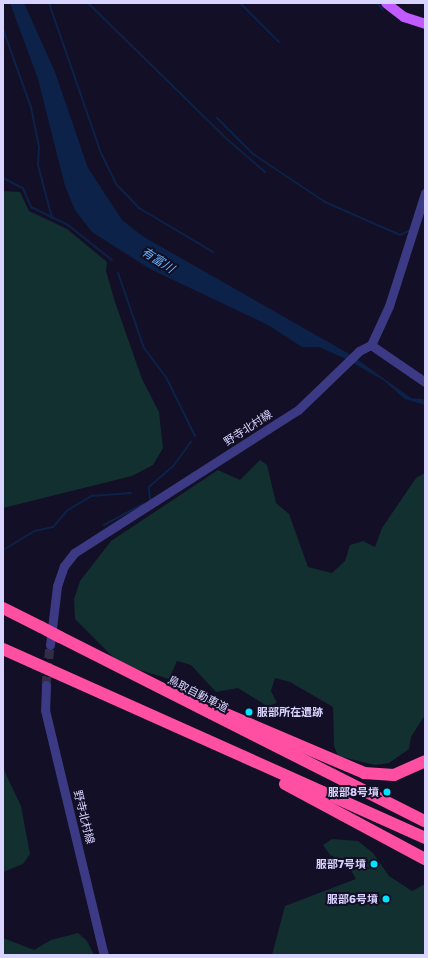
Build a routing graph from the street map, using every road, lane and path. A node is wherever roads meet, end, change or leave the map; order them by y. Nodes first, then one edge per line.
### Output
1 (386, 3) edge
2 (425, 24) edge
3 (425, 193) edge
4 (370, 346) junction
5 (425, 382) edge
6 (3, 608) edge
7 (50, 645) tunnel mouth
8 (3, 649) edge
9 (131, 675) junction
10 (46, 685) tunnel mouth
11 (236, 752) junction
12 (425, 762) edge
13 (425, 821) edge
14 (425, 838) edge
15 (425, 859) edge
16 (104, 955) edge

1 - 2 main road
3 - 4 street
4 - 5 street
4 - 7 street, 野寺北村線
6 - 9 highway, 鳥取自動車道, bridge
8 - 11 highway
9 - 12 highway
9 - 13 highway, 鳥取自動車道
10 - 16 street, 野寺北村線
11 - 14 highway
11 - 15 highway

